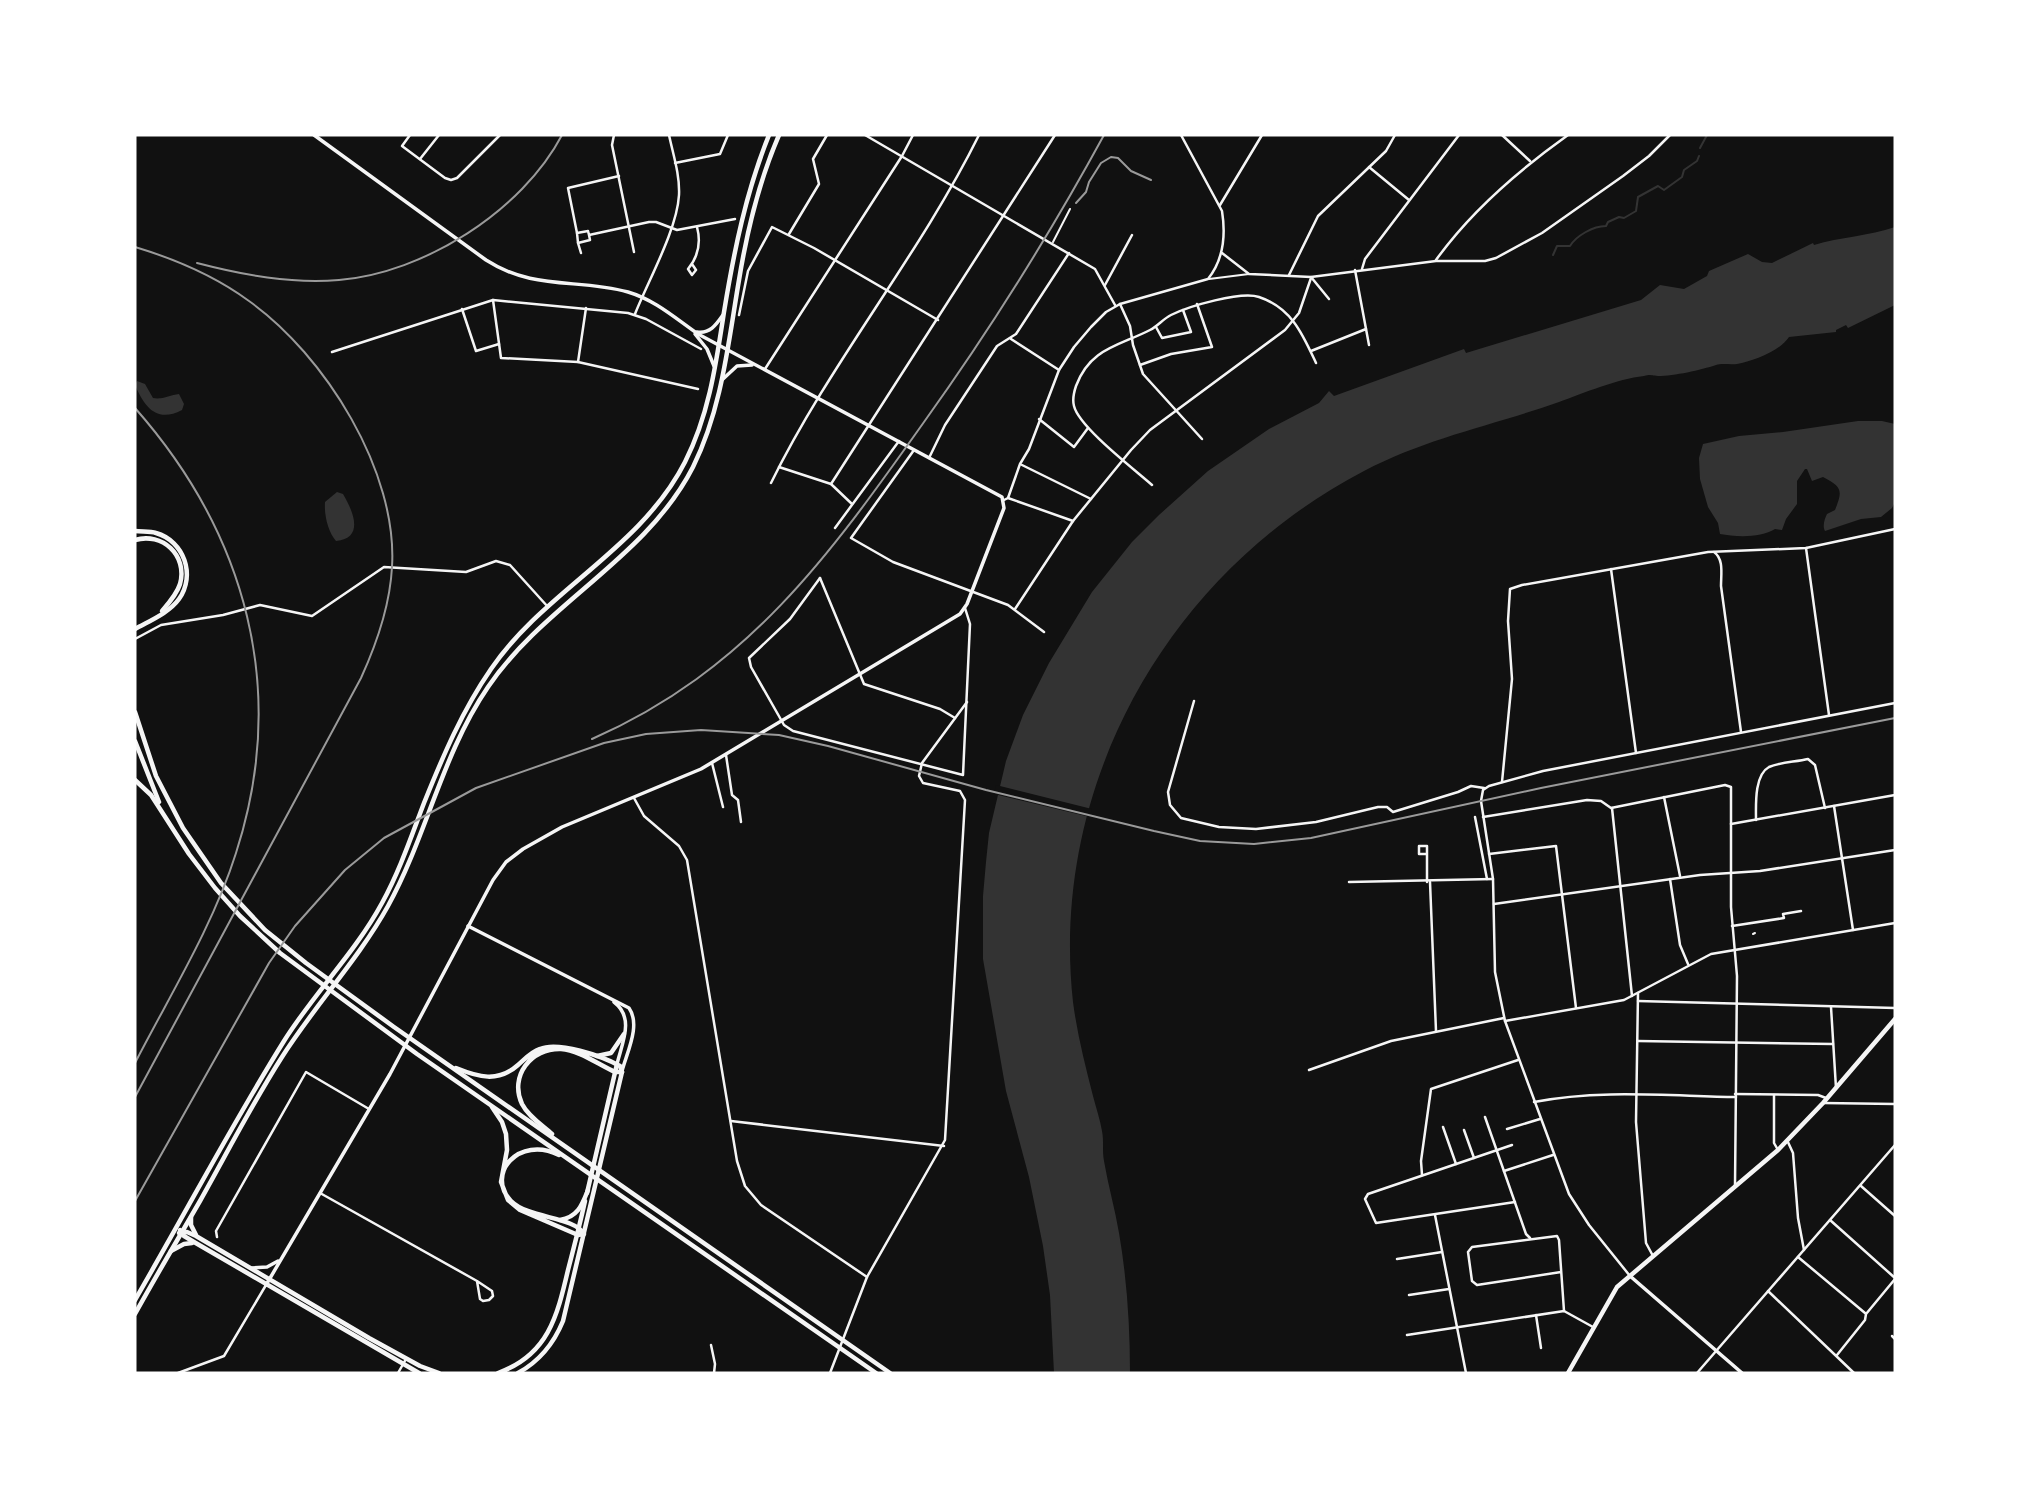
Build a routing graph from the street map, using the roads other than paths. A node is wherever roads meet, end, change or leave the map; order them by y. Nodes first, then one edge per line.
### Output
1 (316, 135) edge
2 (410, 135) edge
3 (439, 135) edge
4 (500, 135) edge
5 (614, 135) edge
6 (669, 135) edge
7 (728, 135) edge
8 (769, 135) edge
9 (779, 135) edge
10 (827, 135) edge
11 (865, 135) edge
12 (912, 135) edge
13 (979, 135) edge
14 (1055, 135) edge
15 (1181, 135) edge
16 (1262, 135) edge
17 (1395, 135) edge
18 (1459, 135) edge
19 (1502, 135) edge
20 (1568, 135) edge
21 (1670, 135) edge
22 (1508, 137) edge
23 (902, 156) junction
24 (420, 159) junction
25 (1531, 162) junction
26 (675, 163) junction
27 (1369, 167) junction
28 (619, 176) junction
29 (954, 186) junction
30 (1409, 200) junction
31 (1220, 205) junction
32 (1070, 209) dead end
33 (1005, 215) junction
34 (735, 219) dead end
35 (629, 227) junction
36 (697, 227) junction
37 (670, 229) junction
38 (577, 233) junction
39 (589, 235) junction
40 (789, 235) junction
41 (1132, 235) dead end
42 (578, 243) junction
43 (1052, 243) junction
44 (634, 252) dead end
45 (581, 253) dead end
46 (1069, 253) junction
47 (1222, 253) junction
48 (835, 260) junction
49 (1436, 261) junction
50 (692, 264) dead end
51 (1362, 269) junction
52 (1355, 270) junction
53 (1249, 274) junction
54 (1289, 276) junction
55 (1311, 277) junction
56 (1208, 279) junction
57 (1105, 285) junction
58 (887, 290) junction
59 (642, 297) junction
60 (1329, 299) dead end
61 (493, 300) junction
62 (1117, 304) junction
63 (1197, 304) junction
64 (586, 308) junction
65 (462, 309) junction
66 (1183, 310) junction
67 (724, 313) junction
68 (635, 314) junction
69 (739, 315) dead end
70 (1294, 319) junction
71 (938, 320) junction
72 (1156, 326) junction
73 (1366, 329) junction
74 (692, 330) junction
75 (1132, 337) junction
76 (1011, 339) junction
77 (499, 344) junction
78 (1369, 345) dead end
79 (719, 346) junction
80 (701, 349) dead end
81 (727, 350) junction
82 (1311, 351) junction
83 (332, 352) dead end
84 (579, 362) junction
85 (1316, 363) dead end
86 (1139, 365) junction
87 (757, 366) junction
88 (765, 370) junction
89 (1059, 370) junction
90 (714, 377) junction
91 (722, 381) junction
92 (698, 389) dead end
93 (817, 397) junction
94 (1177, 411) junction
95 (1039, 419) junction
96 (869, 425) junction
97 (1088, 428) junction
98 (1202, 439) dead end
99 (899, 441) junction
100 (914, 450) junction
101 (929, 458) junction
102 (1124, 459) junction
103 (1020, 464) junction
104 (779, 467) junction
105 (771, 483) dead end
106 (831, 484) junction
107 (1152, 485) dead end
108 (1006, 499) junction
109 (1091, 499) junction
110 (853, 504) junction
111 (1073, 521) junction
112 (835, 528) dead end
113 (1895, 530) edge
114 (135, 531) edge
115 (135, 540) edge
116 (1806, 548) junction
117 (1714, 552) junction
118 (1611, 569) junction
119 (972, 591) junction
120 (548, 607) junction
121 (965, 608) junction
122 (1014, 609) junction
123 (156, 617) junction
124 (135, 629) edge
125 (1044, 632) dead end
126 (135, 639) edge
127 (860, 675) junction
128 (1194, 701) dead end
129 (967, 702) junction
130 (1895, 703) edge
131 (135, 712) edge
132 (1829, 715) junction
133 (955, 719) junction
134 (783, 722) junction
135 (1741, 732) junction
136 (135, 741) edge
137 (1636, 753) junction
138 (726, 755) junction
139 (712, 763) junction
140 (922, 763) junction
141 (135, 780) edge
142 (1502, 782) junction
143 (1484, 788) junction
144 (1895, 795) edge
145 (633, 797) junction
146 (1664, 797) junction
147 (1833, 806) junction
148 (723, 807) dead end
149 (1611, 808) junction
150 (1825, 808) junction
151 (1475, 817) dead end
152 (1483, 817) junction
153 (1756, 820) junction
154 (170, 822) junction
155 (741, 822) dead end
156 (1731, 824) junction
157 (1895, 849) edge
158 (1427, 854) dead end
159 (1489, 855) junction
160 (1842, 858) junction
161 (1730, 873) junction
162 (1681, 877) junction
163 (1487, 879) junction
164 (1493, 879) junction
165 (1670, 879) junction
166 (1349, 882) dead end
167 (1429, 882) junction
168 (1621, 886) junction
169 (1561, 894) junction
170 (1493, 904) junction
171 (1801, 911) dead end
172 (1895, 923) edge
173 (468, 926) junction
174 (1732, 926) junction
175 (1853, 930) junction
176 (1801, 933) dead end
177 (1802, 938) junction
178 (1735, 949) junction
179 (1688, 965) junction
180 (1638, 993) junction
181 (1632, 996) junction
182 (607, 997) junction
183 (1638, 1000) junction
184 (1737, 1003) junction
185 (1831, 1006) junction
186 (1895, 1008) edge
187 (1577, 1009) junction
188 (1504, 1019) junction
189 (1895, 1019) edge
190 (1436, 1031) junction
191 (624, 1034) junction
192 (1736, 1042) junction
193 (1638, 1044) junction
194 (1833, 1044) junction
195 (591, 1056) junction
196 (1518, 1060) junction
197 (617, 1064) junction
198 (449, 1066) junction
199 (1309, 1070) dead end
200 (615, 1072) junction
201 (622, 1072) junction
202 (1836, 1088) junction
203 (1637, 1095) junction
204 (1736, 1095) junction
205 (1774, 1095) junction
206 (486, 1100) junction
207 (1825, 1101) junction
208 (1534, 1102) junction
209 (1895, 1104) edge
210 (369, 1109) junction
211 (1485, 1117) dead end
212 (1540, 1119) junction
213 (731, 1121) junction
214 (1443, 1127) dead end
215 (1507, 1129) dead end
216 (1464, 1130) dead end
217 (1787, 1140) junction
218 (1512, 1145) dead end
219 (1895, 1145) edge
220 (944, 1146) junction
221 (1497, 1150) junction
222 (1777, 1150) junction
223 (574, 1153) junction
224 (1553, 1155) junction
225 (1474, 1158) junction
226 (573, 1162) junction
227 (1456, 1164) junction
228 (1504, 1171) junction
229 (1422, 1175) junction
230 (1860, 1185) junction
231 (1735, 1186) junction
232 (588, 1190) junction
233 (320, 1193) junction
234 (1515, 1202) junction
235 (192, 1215) junction
236 (1435, 1215) junction
237 (1895, 1216) edge
238 (556, 1220) junction
239 (1830, 1220) junction
240 (180, 1223) junction
241 (579, 1227) junction
242 (181, 1232) junction
243 (584, 1234) junction
244 (172, 1236) junction
245 (196, 1236) junction
246 (577, 1236) junction
247 (217, 1237) dead end
248 (1530, 1238) junction
249 (194, 1242) junction
250 (1804, 1250) junction
251 (170, 1251) junction
252 (1442, 1252) junction
253 (1653, 1256) junction
254 (1798, 1256) junction
255 (1396, 1259) dead end
256 (280, 1260) junction
257 (248, 1267) junction
258 (1561, 1272) junction
259 (867, 1276) junction
260 (1630, 1276) junction
261 (1895, 1278) edge
262 (477, 1281) junction
263 (267, 1282) junction
264 (1449, 1289) junction
265 (1768, 1291) junction
266 (1409, 1295) dead end
267 (135, 1300) edge
268 (1564, 1311) junction
269 (135, 1314) edge
270 (1866, 1314) junction
271 (1535, 1315) junction
272 (1457, 1327) junction
273 (1593, 1327) junction
274 (1407, 1335) dead end
275 (711, 1345) dead end
276 (1541, 1348) dead end
277 (1716, 1351) junction
278 (1837, 1355) junction
279 (407, 1359) junction
280 (403, 1366) junction
281 (178, 1373) edge
282 (398, 1373) edge
283 (419, 1373) edge
284 (439, 1373) edge
285 (498, 1373) edge
286 (518, 1373) edge
287 (714, 1373) edge
288 (830, 1373) edge
289 (876, 1373) edge
290 (890, 1373) edge
291 (1466, 1373) edge
292 (1568, 1373) edge
293 (1697, 1373) edge
294 (1742, 1373) edge
295 (1854, 1373) edge

1 - 59 street
2 - 24 street
3 - 24 street
4 - 24 street
5 - 28 street
6 - 26 street
7 - 26 street
8 - 67 main road
9 - 81 main road
10 - 40 street
11 - 23 street
12 - 23 street
13 - 29 street
14 - 33 street
15 - 31 street
16 - 31 street
17 - 27 street
18 - 30 street
19 - 22 street
20 - 25 street
21 - 49 street
22 - 25 street
23 - 29 street
23 - 48 street
25 - 49 street
26 - 37 street
27 - 30 street
27 - 54 street
28 - 35 street
28 - 38 street
29 - 33 street
29 - 58 street
30 - 51 street
31 - 47 street
32 - 43 street
33 - 43 street
33 - 71 street
34 - 36 street
35 - 37 street
35 - 39 street
35 - 44 street
36 - 37 street
36 - 50 street
37 - 59 street
38 - 39 street
38 - 42 street
39 - 42 street
40 - 48 street
40 - 69 street
41 - 57 street
42 - 45 street
43 - 46 street
46 - 57 street
46 - 76 street
47 - 53 street
47 - 56 street
48 - 58 street
48 - 88 street
49 - 51 street
51 - 52 street
52 - 55 street
52 - 73 street
53 - 54 street
53 - 56 street
54 - 55 street
55 - 60 street
55 - 70 street
56 - 62 street
57 - 62 street
58 - 71 street
58 - 93 street
59 - 68 street
59 - 74 street
61 - 64 street
61 - 65 street
61 - 77 street
62 - 75 street
62 - 89 street
63 - 66 street
63 - 70 street
63 - 86 street
64 - 68 street
64 - 84 street
65 - 77 street
65 - 83 street
66 - 72 street
66 - 72 street
67 - 74 street
67 - 79 main road
68 - 80 street
70 - 82 street
70 - 94 street
71 - 96 street
72 - 75 street
73 - 78 street
73 - 82 street
74 - 79 street
74 - 90 street
75 - 86 street
75 - 97 street
76 - 89 street
76 - 101 street
77 - 84 street
79 - 81 street
79 - 90 main road
81 - 87 street
81 - 91 main road
82 - 85 street
84 - 92 street
86 - 94 street
87 - 88 street
87 - 91 street
88 - 93 street
89 - 95 street
90 - 120 main road
91 - 235 main road
93 - 96 street
93 - 104 street
94 - 98 street
94 - 102 street
95 - 97 street
95 - 103 street
96 - 99 street
96 - 106 street
97 - 102 street
99 - 100 street
99 - 110 street
100 - 101 street
100 - 119 street
101 - 108 street
102 - 107 street
102 - 109 street
103 - 108 street
103 - 109 street
104 - 105 street
104 - 106 street
106 - 110 street
108 - 111 street
108 - 119 street
109 - 111 street
110 - 112 street
111 - 122 street
113 - 116 street
114 - 123 main road
115 - 123 main road
116 - 117 street
116 - 132 street
117 - 118 street
117 - 135 street
118 - 137 street
118 - 142 street
119 - 121 street
119 - 122 street
120 - 126 street
120 - 240 main road
121 - 127 street
121 - 129 street
122 - 125 street
123 - 124 main road
127 - 133 street
127 - 134 street
127 - 134 street
128 - 143 street
129 - 133 street
129 - 140 street
130 - 132 street
131 - 198 main road
132 - 135 street
133 - 140 street
134 - 138 street
134 - 140 street
135 - 137 street
136 - 154 main road
137 - 142 street
138 - 139 street
138 - 155 street
139 - 145 street
139 - 148 street
140 - 220 street
141 - 154 main road
142 - 143 street
143 - 152 street
144 - 147 street
145 - 173 street
145 - 213 street
146 - 149 street
146 - 156 street
146 - 162 street
147 - 150 street
147 - 160 street
149 - 152 street
149 - 168 street
150 - 153 street
150 - 153 street
151 - 163 street
152 - 159 street
153 - 156 street
154 - 206 main road
156 - 161 street
157 - 160 street
158 - 167 street
159 - 164 street
159 - 169 street
160 - 161 street
160 - 175 street
161 - 162 street
161 - 174 street
162 - 165 street
163 - 164 street
163 - 167 street
164 - 170 street
165 - 168 street
165 - 179 street
166 - 167 street
167 - 190 street
168 - 169 street
168 - 181 street
169 - 170 street
169 - 187 street
170 - 188 street
171 - 174 street
172 - 175 street
173 - 182 street
173 - 210 street
174 - 178 street
175 - 177 street
176 - 177 street
177 - 178 street
178 - 179 street
178 - 184 street
179 - 180 street
180 - 181 street
180 - 183 street
181 - 187 street
182 - 191 street
182 - 201 street
183 - 184 street
183 - 193 street
184 - 185 street
184 - 192 street
185 - 186 street
185 - 194 street
187 - 188 street
188 - 190 street
188 - 196 street
189 - 202 main road
190 - 199 street
191 - 195 main road
191 - 197 street
192 - 193 street
192 - 194 street
192 - 204 street
193 - 203 street
194 - 202 street
195 - 197 main road
195 - 198 main road
196 - 208 street
196 - 229 street
197 - 200 main road
197 - 201 main road
198 - 223 main road
200 - 201 main road
200 - 223 main road
200 - 232 main road
201 - 243 main road
202 - 207 main road
203 - 204 street
203 - 208 street
203 - 253 street
204 - 205 street
204 - 231 street
205 - 207 street
205 - 222 street
206 - 226 main road
206 - 246 main road
207 - 209 street
207 - 217 main road
208 - 212 street
210 - 233 street
210 - 247 street
211 - 221 street
212 - 215 street
212 - 224 street
213 - 220 street
213 - 259 street
214 - 227 street
216 - 225 street
217 - 222 main road
217 - 250 street
218 - 221 street
219 - 230 street
220 - 259 street
221 - 225 street
221 - 228 street
222 - 231 main road
223 - 290 main road
224 - 228 street
224 - 260 street
225 - 227 street
226 - 238 main road
226 - 289 main road
227 - 229 street
228 - 234 street
229 - 236 street
230 - 237 street
230 - 239 street
231 - 253 main road
232 - 238 main road
232 - 241 main road
233 - 256 street
233 - 262 street
234 - 236 street
234 - 248 street
235 - 242 main road
235 - 245 main road
236 - 252 street
238 - 241 main road
239 - 250 street
239 - 261 street
240 - 242 main road
240 - 244 main road
241 - 243 main road
241 - 246 main road
242 - 244 main road
242 - 245 main road
242 - 249 main road
242 - 251 main road
243 - 246 main road
243 - 286 main road
244 - 267 main road
245 - 257 main road
246 - 285 main road
248 - 258 street
248 - 258 street
249 - 251 main road
249 - 263 main road
250 - 254 street
251 - 269 main road
252 - 255 street
252 - 264 street
253 - 260 main road
254 - 265 street
254 - 270 street
256 - 257 street
256 - 263 street
257 - 263 main road
258 - 268 street
259 - 288 street
260 - 273 main road
260 - 277 street
261 - 270 street
262 - 262 street
263 - 279 main road
263 - 280 main road
263 - 281 street
264 - 266 street
264 - 272 street
265 - 277 street
265 - 278 street
268 - 271 street
268 - 273 street
270 - 278 street
271 - 272 street
271 - 276 street
272 - 274 street
272 - 291 street
273 - 292 main road
275 - 287 street
277 - 293 street
277 - 294 street
278 - 295 street
279 - 280 street
279 - 284 main road
280 - 282 street
280 - 283 main road

